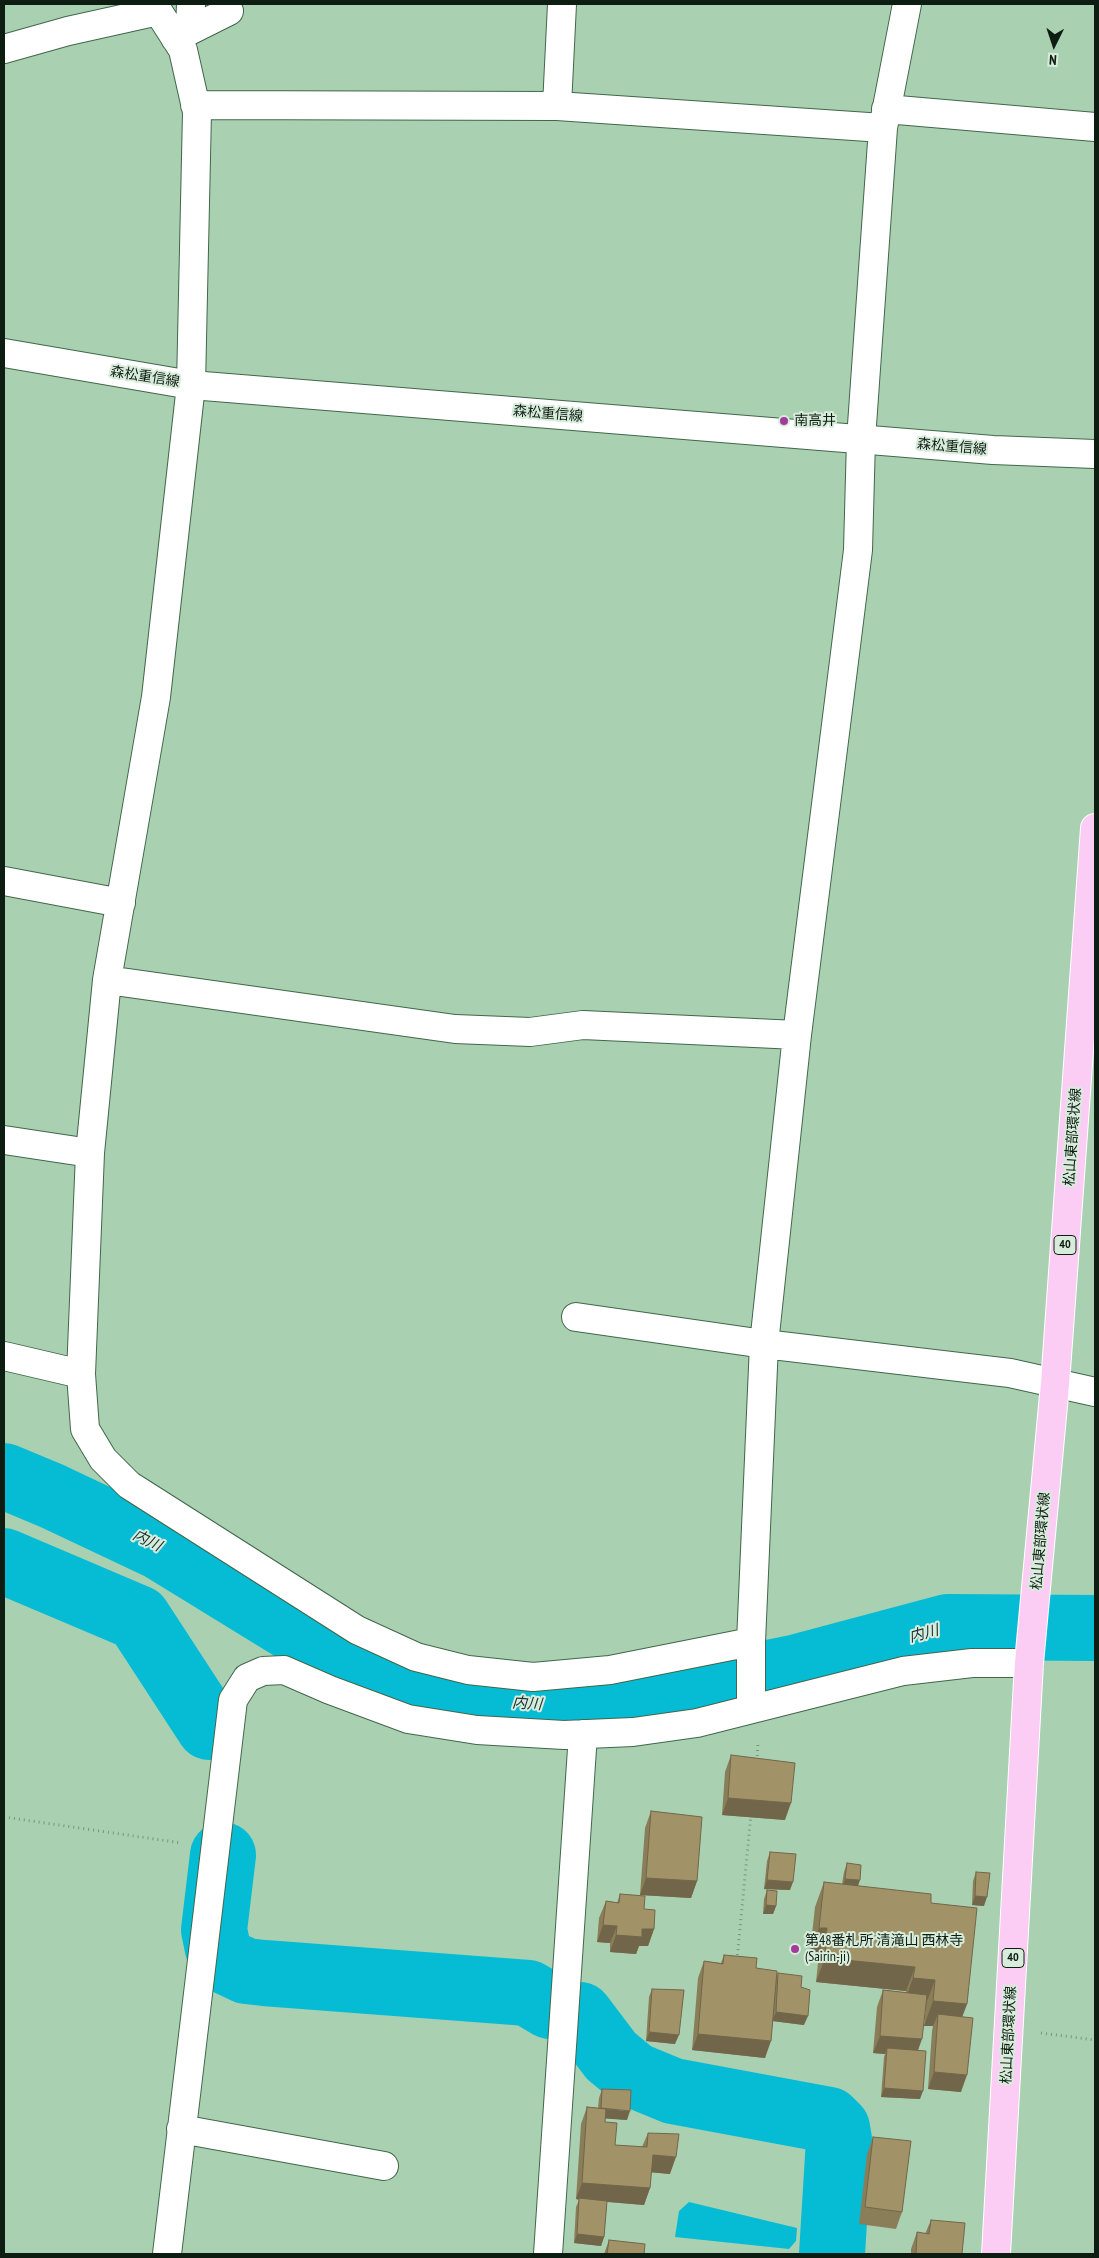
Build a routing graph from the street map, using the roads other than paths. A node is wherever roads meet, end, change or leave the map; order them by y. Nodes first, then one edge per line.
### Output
1 (191, 4) edge
2 (562, 4) edge
3 (907, 4) edge
4 (153, 7) edge
5 (229, 11) dead end
6 (182, 34) junction
7 (4, 49) edge
8 (195, 106) junction
9 (557, 106) junction
10 (885, 119) junction
11 (1095, 127) edge
12 (4, 353) edge
13 (191, 385) junction
14 (861, 439) junction
15 (1095, 454) edge
16 (1095, 828) edge
17 (4, 881) edge
18 (121, 902) junction
19 (107, 980) junction
20 (797, 1035) junction
21 (4, 1140) edge
22 (90, 1153) junction
23 (576, 1317) dead end
24 (764, 1344) junction
25 (4, 1356) edge
26 (82, 1374) junction
27 (1056, 1384) junction
28 (1095, 1392) edge
29 (751, 1649) junction
30 (1029, 1662) junction
31 (751, 1704) junction
32 (583, 1734) junction
33 (181, 2129) junction
34 (384, 2166) dead end
35 (167, 2254) edge
36 (548, 2254) edge
37 (996, 2254) edge

1 - 6 street
2 - 9 street
3 - 10 street
4 - 6 street
4 - 7 street
5 - 6 street
6 - 8 street
8 - 9 street
8 - 13 street
9 - 10 street
10 - 11 street
10 - 14 street
12 - 13 street, 森松重信線
13 - 14 street, 森松重信線
13 - 18 street
14 - 15 street, 森松重信線
14 - 20 street
16 - 27 main road, 松山東部環状線 / 40
17 - 18 street
18 - 19 street
19 - 20 street
19 - 22 street
20 - 24 street
21 - 22 street
22 - 26 street
23 - 24 street
24 - 27 street
24 - 29 street
25 - 26 street
26 - 29 street
27 - 28 street
27 - 30 main road, 松山東部環状線 / 40
29 - 31 street
30 - 31 street
30 - 37 main road, 松山東部環状線 / 40
31 - 32 street
32 - 33 street
32 - 36 street
33 - 34 street
33 - 35 street

